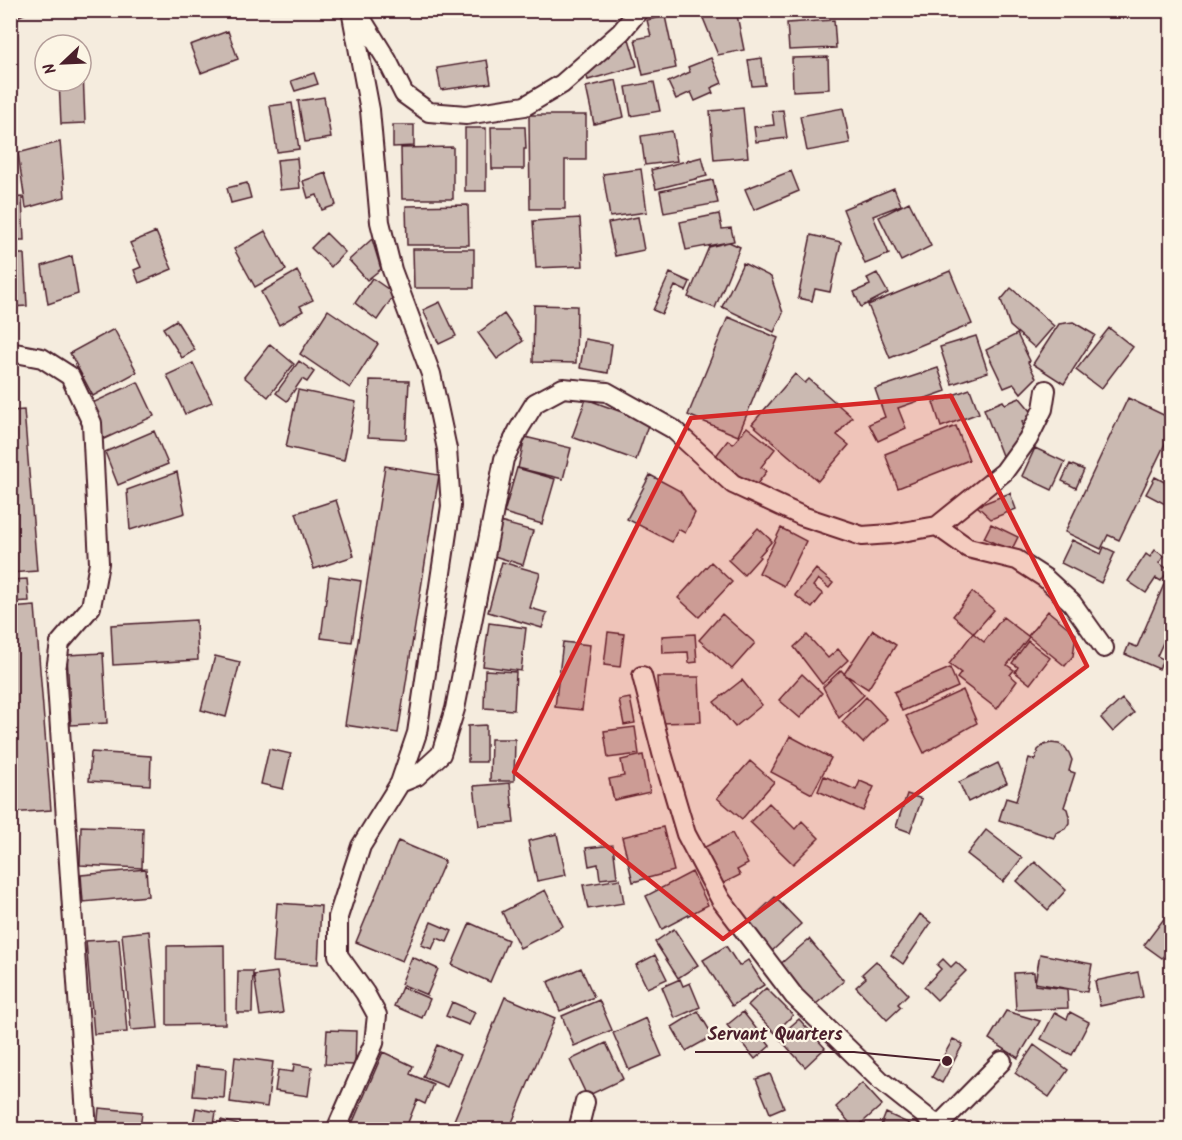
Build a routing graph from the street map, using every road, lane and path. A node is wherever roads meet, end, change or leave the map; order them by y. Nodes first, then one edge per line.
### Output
1 (353, 10) edge
2 (639, 10) edge
3 (10, 352) edge
4 (1046, 390) dead end
5 (937, 526) junction
6 (1104, 648) dead end
7 (642, 676) dead end
8 (400, 783) junction
9 (1002, 1061) dead end
10 (585, 1102) dead end
11 (938, 1128) edge
12 (87, 1130) edge
13 (336, 1130) edge
14 (578, 1130) edge

1 - 2 street
1 - 8 street
3 - 12 street
4 - 5 street
5 - 6 street
5 - 8 street
7 - 11 street
8 - 13 street
9 - 11 street
10 - 14 street

